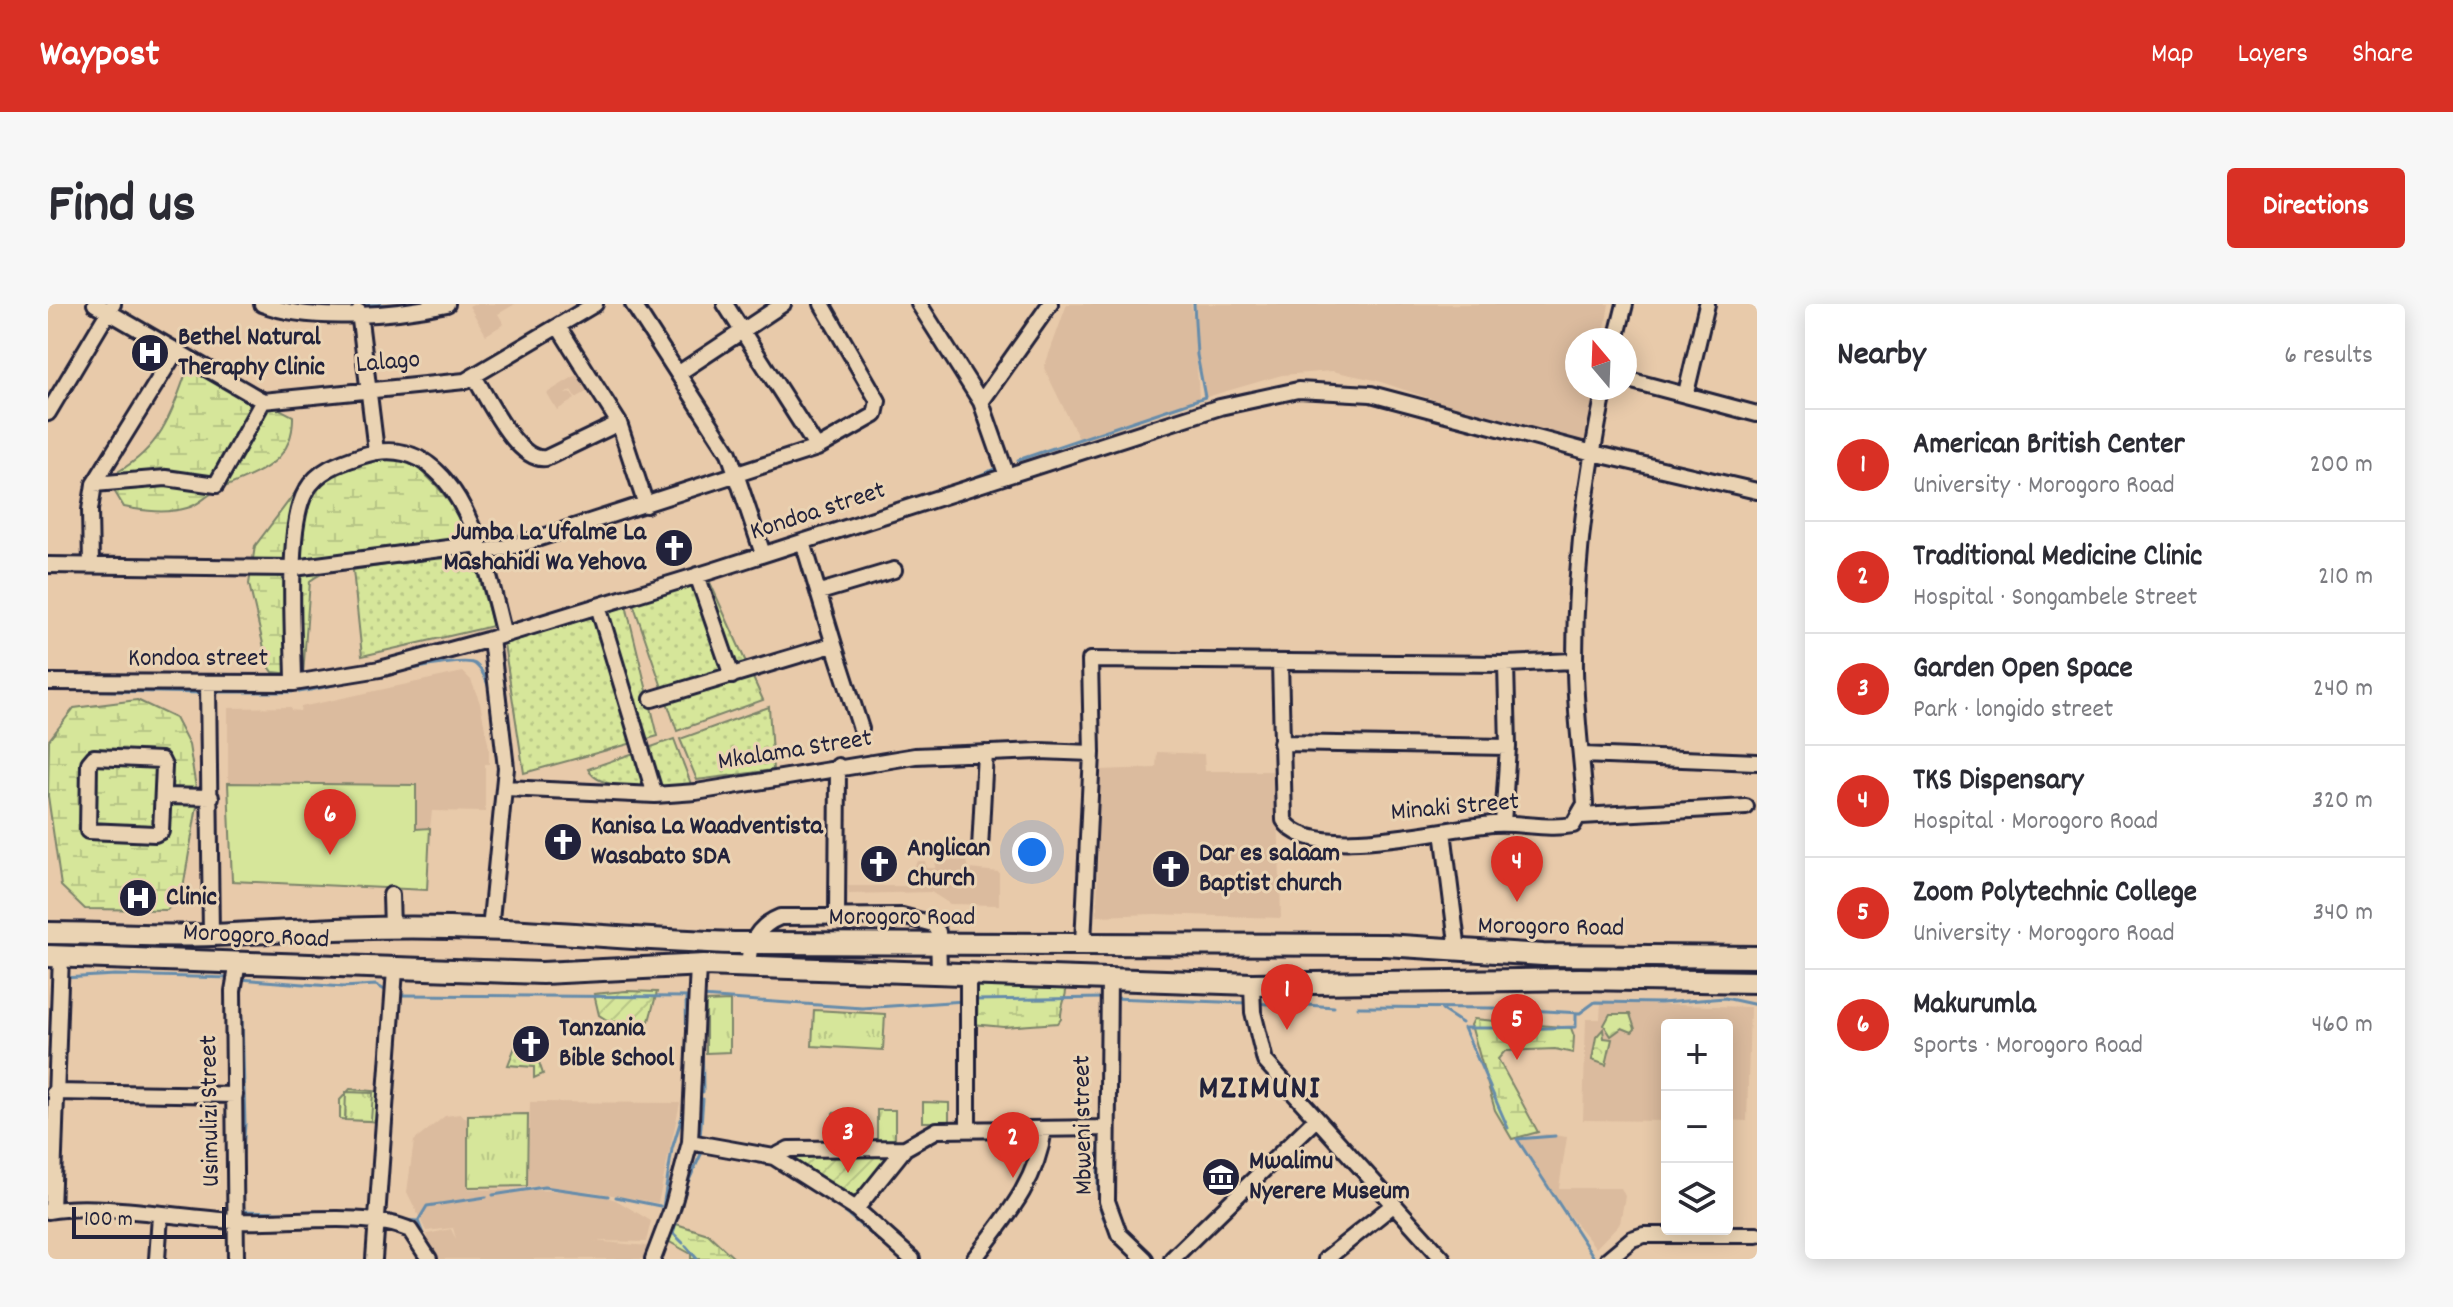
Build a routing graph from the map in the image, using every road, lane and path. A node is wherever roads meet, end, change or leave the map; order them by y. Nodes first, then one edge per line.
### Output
1 (262, 304) edge
2 (447, 304) edge
3 (595, 304) edge
4 (633, 304) edge
5 (725, 304) edge
6 (783, 304) edge
7 (822, 304) edge
8 (919, 304) edge
9 (1050, 304) edge
10 (1625, 304) edge
11 (1707, 304) edge
12 (106, 307) edge
13 (359, 312) junction
14 (558, 326) junction
15 (1619, 328) edge
16 (739, 330) junction
17 (175, 353) junction
18 (679, 373) junction
19 (475, 378) junction
20 (1637, 382) edge
21 (370, 388) junction
22 (1686, 393) junction
23 (1603, 400) edge
24 (263, 401) junction
25 (981, 402) junction
26 (49, 408) edge
27 (1757, 414) edge
28 (619, 423) junction
29 (817, 448) junction
30 (376, 451) junction
31 (1592, 453) junction
32 (738, 475) junction
33 (1007, 476) junction
34 (94, 484) junction
35 (1757, 491) edge
36 (646, 505) junction
37 (803, 542) junction
38 (480, 548) junction
39 (763, 554) junction
40 (48, 565) edge
41 (91, 565) junction
42 (294, 568) junction
43 (894, 570) dead end
44 (697, 575) junction
45 (820, 592) junction
46 (598, 606) junction
47 (497, 637) junction
48 (835, 648) junction
49 (1574, 661) junction
50 (1280, 662) junction
51 (1506, 664) junction
52 (732, 676) junction
53 (48, 682) edge
54 (208, 683) junction
55 (294, 683) junction
56 (652, 699) dead end
57 (861, 729) dead end
58 (1281, 743) junction
59 (1508, 747) junction
60 (985, 753) junction
61 (1092, 753) junction
62 (1582, 755) junction
63 (1757, 762) edge
64 (838, 766) junction
65 (506, 788) junction
66 (655, 795) junction
67 (163, 796) junction
68 (211, 797) junction
69 (1746, 807) dead end
70 (1581, 816) junction
71 (1503, 823) junction
72 (1443, 831) junction
73 (980, 849) dead end
74 (391, 895) dead end
75 (837, 915) junction
76 (392, 928) junction
77 (490, 930) junction
78 (48, 933) edge
79 (211, 935) junction
80 (751, 943) junction
81 (1083, 943) junction
82 (937, 945) junction
83 (1458, 951) junction
84 (1757, 957) edge
85 (56, 959) edge
86 (238, 962) junction
87 (698, 965) junction
88 (749, 968) junction
89 (395, 970) junction
90 (939, 972) junction
91 (968, 972) junction
92 (1109, 977) junction
93 (1757, 982) edge
94 (1252, 984) junction
95 (51, 1073) edge
96 (54, 1092) junction
97 (235, 1095) junction
98 (1315, 1120) junction
99 (1107, 1128) junction
100 (1044, 1129) junction
101 (968, 1130) junction
102 (690, 1142) junction
103 (50, 1147) edge
104 (905, 1148) junction
105 (774, 1157) junction
106 (1393, 1205) junction
107 (856, 1209) junction
108 (50, 1210) edge
109 (160, 1216) junction
110 (236, 1221) junction
111 (379, 1222) junction
112 (1757, 1235) edge
113 (157, 1259) edge
114 (236, 1259) edge
115 (374, 1259) edge
116 (429, 1259) edge
117 (653, 1259) edge
118 (912, 1259) edge
119 (974, 1259) edge
120 (1145, 1259) edge
121 (1172, 1259) edge
122 (1326, 1259) edge
123 (1443, 1259) edge
124 (1608, 1259) edge

1 - 13 street
2 - 13 street
3 - 14 street, Lalago
4 - 18 street
5 - 16 street
6 - 16 street
7 - 29 street
8 - 25 street
9 - 25 street
10 - 15 street
11 - 22 street
12 - 17 street
12 - 26 street
13 - 21 street
14 - 19 street, Lalago
14 - 28 street
16 - 18 street
16 - 29 street
17 - 24 street
17 - 34 street
18 - 32 street
19 - 21 street, Lalago
19 - 28 street
20 - 22 street
21 - 24 street, Lalago
21 - 30 street
22 - 27 street
23 - 31 street
24 - 34 street
25 - 33 street
28 - 36 street
29 - 32 street
30 - 38 street
30 - 42 street
31 - 33 street, Kondoa street
31 - 35 street
31 - 49 street
32 - 36 street
32 - 39 street
33 - 37 street, Kondoa street
34 - 41 street
36 - 38 street
37 - 39 street, Kondoa street
37 - 45 street
38 - 42 street
38 - 47 street
39 - 44 street, Kondoa street
40 - 41 street
41 - 42 street
42 - 55 street
43 - 45 street
44 - 46 street, Kondoa street
44 - 52 street
45 - 48 street
46 - 47 street, Kondoa street
46 - 66 street
47 - 55 street, Kondoa street
47 - 65 street
48 - 52 street
48 - 57 street
49 - 51 street
49 - 62 street
50 - 51 street
50 - 58 street, Minaki Street
50 - 61 street
51 - 59 street
52 - 56 street
53 - 54 street, Kondoa street
54 - 55 street, Kondoa street
54 - 68 street
58 - 59 street
58 - 72 street, Minaki Street
59 - 71 street
60 - 61 street, Mkalama Street
60 - 64 street, Mkalama Street
60 - 73 street
61 - 81 street
62 - 63 street
62 - 70 street
64 - 66 street, Mkalama Street
64 - 75 street
65 - 66 street, Mkalama Street
65 - 77 street
67 - 67 street
67 - 68 street
68 - 79 street
69 - 70 street, Minaki Street
70 - 71 street, Minaki Street
71 - 72 street, Minaki Street
72 - 83 street
74 - 76 street
75 - 80 street
75 - 82 street
76 - 77 highway, Morogoro Road
76 - 79 highway, Morogoro Road
77 - 80 highway, Morogoro Road
78 - 79 highway, Morogoro Road
80 - 82 highway, Morogoro Road
80 - 88 street
81 - 82 highway, Morogoro Road
81 - 83 highway, Morogoro Road
82 - 90 street
83 - 84 highway, Morogoro Road
85 - 86 highway, Morogoro Road
85 - 95 street
86 - 89 highway, Morogoro Road
86 - 97 street, Usimulizi Street
87 - 88 highway, Morogoro Road
87 - 89 highway, Morogoro Road
87 - 102 street
88 - 90 highway, Morogoro Road
89 - 111 street
90 - 91 highway, Morogoro Road
91 - 92 highway, Morogoro Road
91 - 101 street
92 - 94 highway, Morogoro Road
92 - 99 street, Mbweni street
93 - 94 highway, Morogoro Road
94 - 98 street
95 - 96 street
96 - 97 street
96 - 103 street
97 - 110 street, Usimulizi Street
98 - 106 street
98 - 121 street
99 - 100 street
99 - 120 street, Mbweni street
100 - 101 street
100 - 119 street
101 - 104 street
102 - 105 street
102 - 117 street
103 - 108 street
104 - 105 street
104 - 107 street
105 - 107 street
106 - 122 street
106 - 123 street
107 - 118 street
108 - 109 street
109 - 110 street
109 - 113 street
110 - 111 street
110 - 114 street, Usimulizi Street
111 - 115 street
111 - 116 street
112 - 124 street

